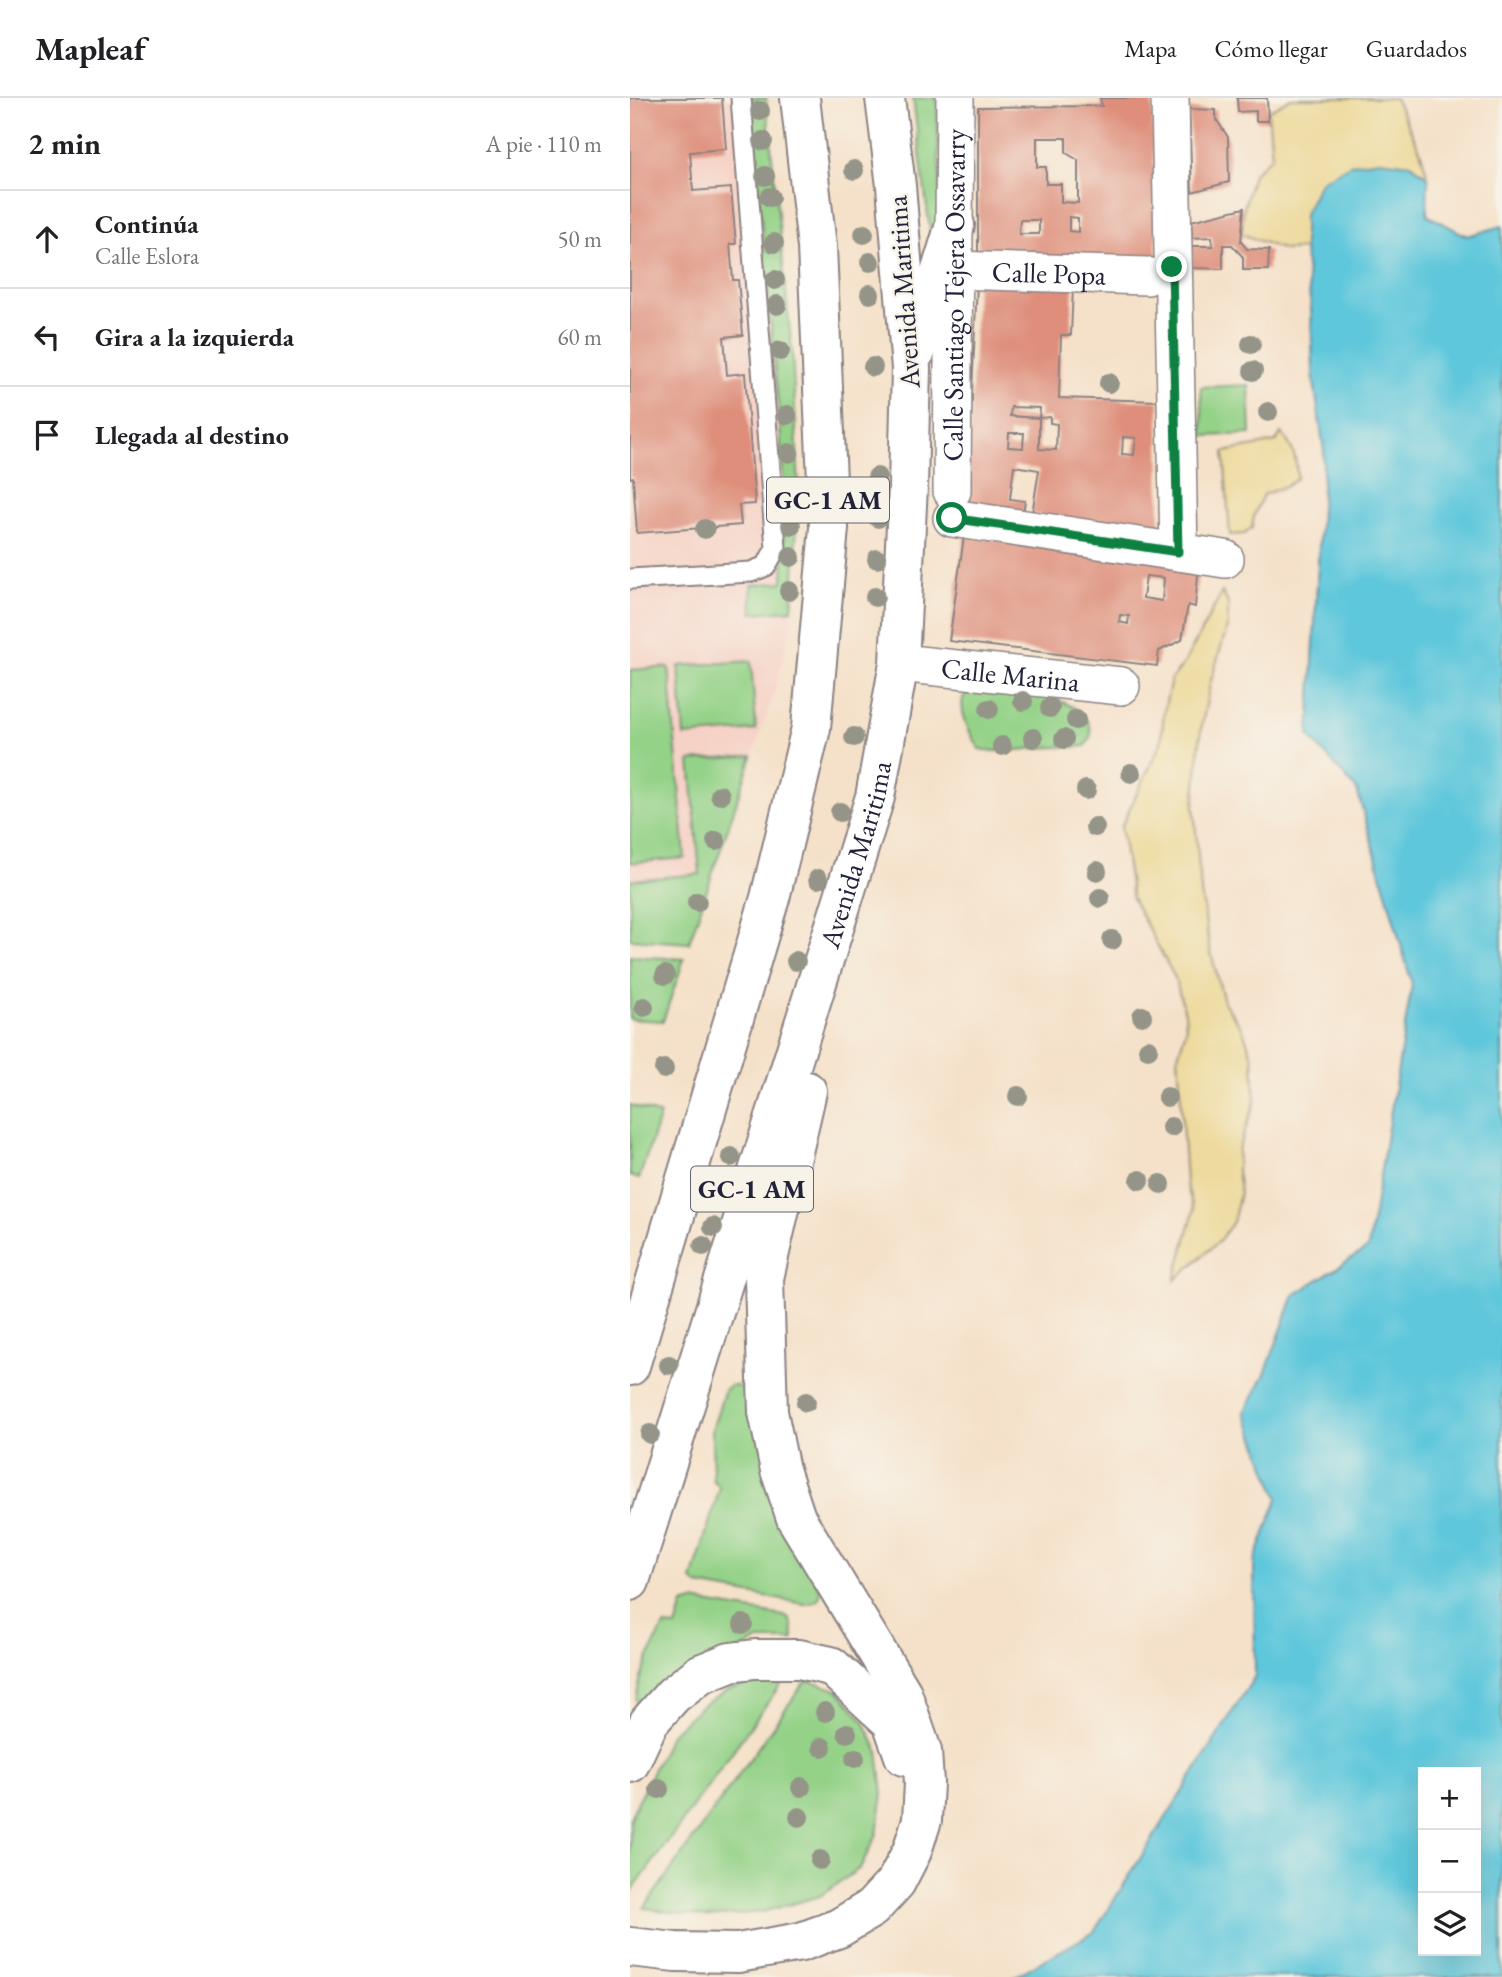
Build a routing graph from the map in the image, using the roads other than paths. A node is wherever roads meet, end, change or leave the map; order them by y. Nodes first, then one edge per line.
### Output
1 (741, 98) edge
2 (800, 98) edge
3 (885, 98) edge
4 (955, 98) edge
5 (1170, 98) edge
6 (955, 225) junction
7 (953, 270) junction
8 (1147, 276) dead end
9 (911, 369) junction
10 (1178, 552) junction
11 (1225, 559) dead end
12 (630, 579) edge
13 (900, 663) junction
14 (1121, 686) dead end
15 (875, 797) junction
16 (770, 898) junction
17 (630, 1273) edge
18 (630, 1366) edge
19 (630, 1581) edge
20 (630, 1763) edge
21 (630, 1929) edge
22 (797, 1934) junction
23 (630, 1947) edge

1 - 12 lane
2 - 16 highway, GC-1 AM
3 - 9 highway, Avenida Maritima / GC-1 AM
4 - 6 street, Calle Santiago Tejera Ossavarry
5 - 10 street
6 - 7 street, Calle Santiago Tejera Ossavarry
6 - 9 highway
7 - 8 street, Calle Popa
7 - 10 street, Calle Santiago Tejera Ossavarry
9 - 13 highway, Avenida Maritima / GC-1 AM
10 - 11 street
13 - 14 street, Calle Marina
13 - 15 highway, Avenida Maritima / GC-1 AM
15 - 19 highway, Avenida Maritima / GC-1 AM
15 - 22 highway
16 - 17 highway
16 - 18 highway, GC-1 AM
20 - 22 highway
21 - 22 highway
22 - 23 highway

